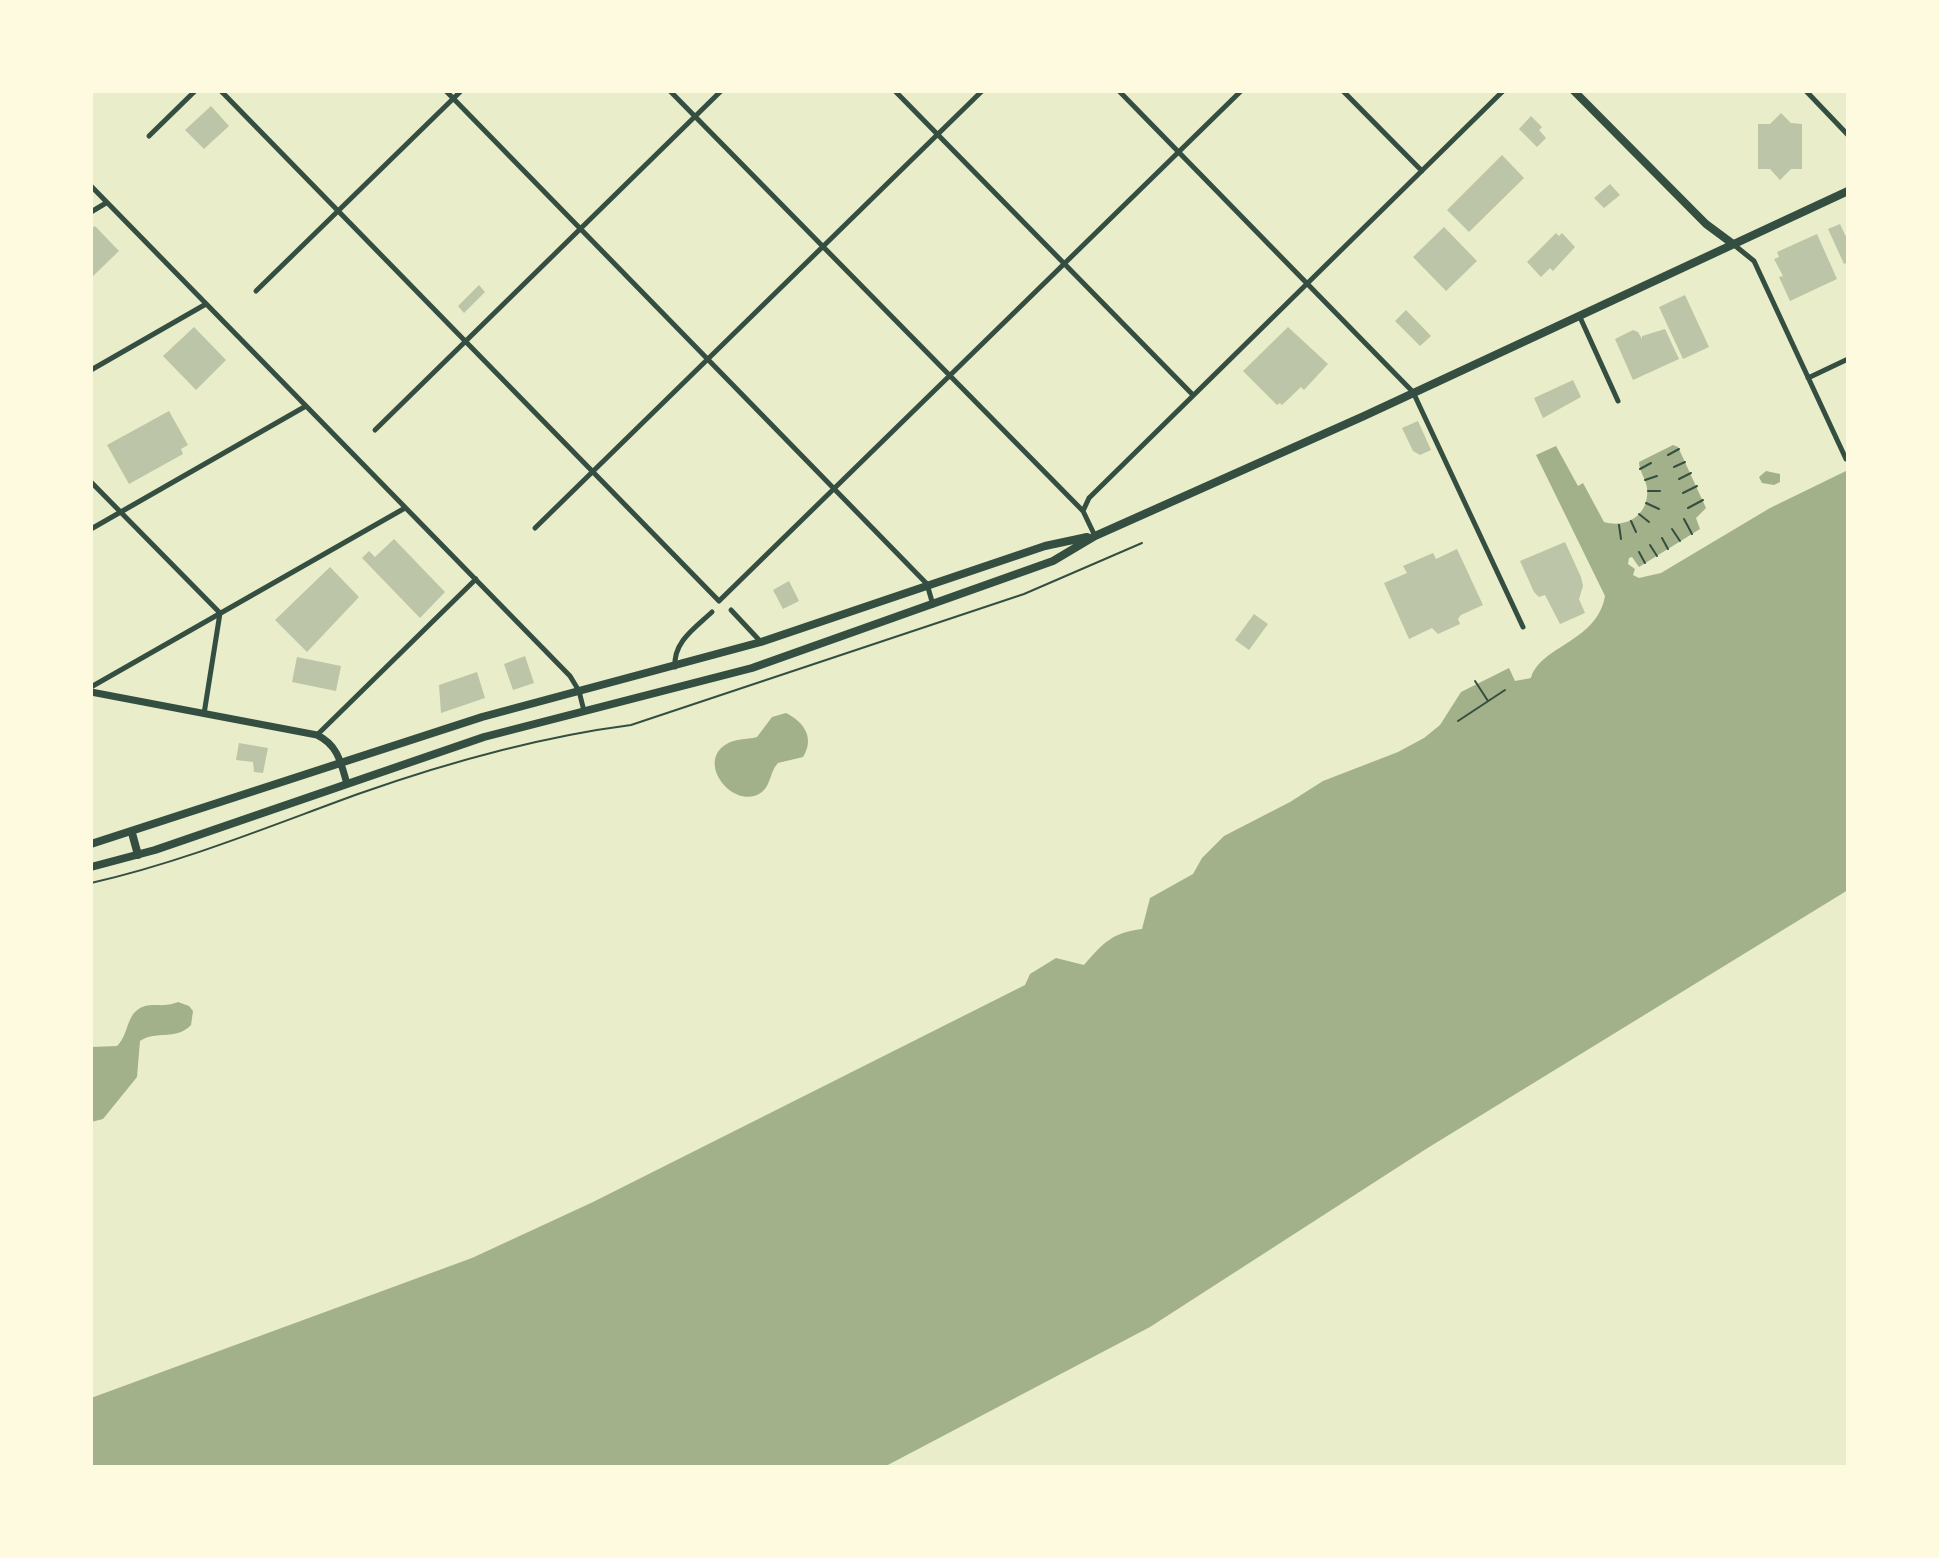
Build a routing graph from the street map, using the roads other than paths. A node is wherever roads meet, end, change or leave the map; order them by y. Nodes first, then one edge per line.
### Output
1 (195, 91) edge
2 (221, 91) edge
3 (446, 91) edge
4 (461, 91) edge
5 (670, 91) edge
6 (721, 91) edge
7 (895, 91) edge
8 (982, 91) edge
9 (1119, 91) edge
10 (1241, 91) edge
11 (1343, 91) edge
12 (1503, 91) edge
13 (1574, 91) edge
14 (1806, 91) edge
15 (453, 98) junction
16 (695, 116) junction
17 (937, 134) junction
18 (1848, 135) edge
19 (149, 136) dead end
20 (1178, 152) junction
21 (1422, 171) junction
22 (91, 186) edge
23 (1848, 191) edge
24 (106, 203) junction
25 (338, 211) junction
26 (91, 212) edge
27 (582, 228) junction
28 (1733, 244) junction
29 (822, 246) junction
30 (1064, 264) junction
31 (1308, 283) junction
32 (256, 291) dead end
33 (206, 304) junction
34 (1579, 316) junction
35 (466, 341) junction
36 (708, 359) junction
37 (1848, 359) edge
38 (91, 370) edge
39 (949, 376) junction
40 (1808, 377) junction
41 (1413, 392) junction
42 (1193, 395) junction
43 (1618, 401) dead end
44 (306, 406) junction
45 (374, 430) dead end
46 (1846, 459) dead end
47 (594, 471) junction
48 (91, 482) edge
49 (836, 489) junction
50 (405, 508) junction
51 (1083, 511) junction
52 (121, 512) junction
53 (535, 528) dead end
54 (91, 529) edge
55 (1094, 536) junction
56 (476, 579) junction
57 (927, 584) junction
58 (933, 605) junction
59 (731, 610) dead end
60 (712, 612) dead end
61 (220, 614) junction
62 (1523, 627) dead end
63 (761, 642) junction
64 (675, 667) junction
65 (91, 687) edge
66 (579, 691) junction
67 (91, 692) edge
68 (584, 711) junction
69 (204, 714) junction
70 (317, 735) junction
71 (341, 763) junction
72 (347, 784) junction
73 (132, 833) junction
74 (91, 844) edge
75 (138, 855) junction
76 (91, 867) edge

1 - 19 street
2 - 25 street
3 - 15 street
4 - 15 street
5 - 16 street
6 - 16 street
7 - 17 street
8 - 17 street
9 - 20 street
10 - 20 street
11 - 21 street
12 - 21 street
13 - 28 main road
14 - 18 street
15 - 25 street
15 - 27 street
16 - 27 street
16 - 29 street
17 - 29 street
17 - 30 street
20 - 30 street
20 - 31 street
21 - 31 street
22 - 24 street
23 - 28 main road
24 - 26 street
24 - 33 street
25 - 32 street
25 - 35 street
27 - 35 street
27 - 36 street
28 - 34 main road
28 - 40 street
29 - 36 street
29 - 39 street
30 - 39 street
30 - 42 street
31 - 41 street
31 - 42 street
33 - 38 street
33 - 44 street
34 - 41 main road
34 - 43 street
35 - 45 street
35 - 47 street
36 - 47 street
36 - 49 street
37 - 40 street
39 - 49 street
39 - 51 street
40 - 46 street
41 - 55 main road
41 - 62 street
42 - 51 street
44 - 50 street
44 - 52 street
47 - 49 street
47 - 53 street
48 - 52 street
49 - 57 street
50 - 56 street
50 - 61 street
51 - 55 street
52 - 54 street
52 - 61 street
55 - 57 main road
55 - 58 main road
56 - 66 street
56 - 70 street
57 - 58 street
57 - 63 main road
58 - 68 main road
59 - 63 street
60 - 64 street
61 - 65 street
61 - 69 street
63 - 64 main road
64 - 66 main road
66 - 68 street
66 - 71 main road
67 - 69 street
68 - 72 main road
69 - 70 street
70 - 71 street
71 - 72 street
71 - 73 main road
72 - 75 main road
73 - 74 main road
73 - 75 main road
75 - 76 main road

